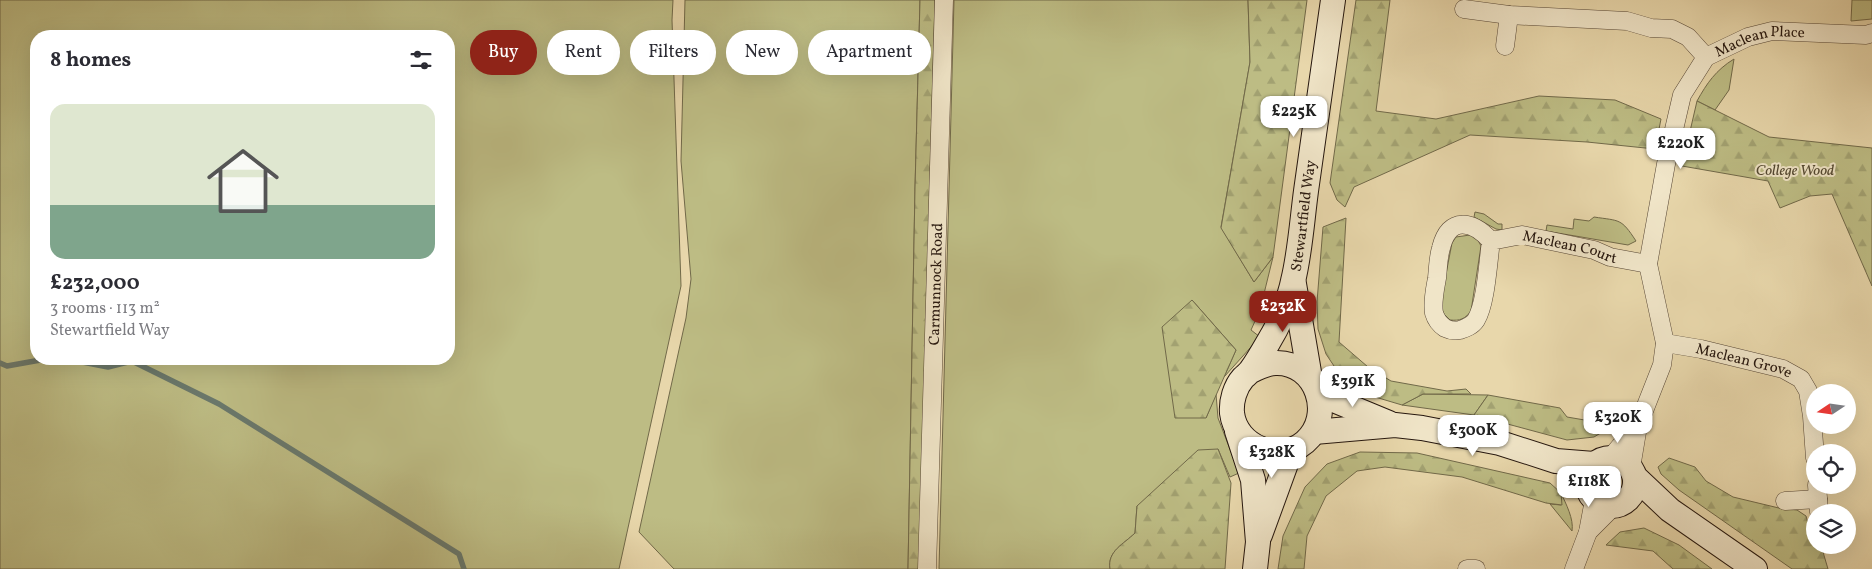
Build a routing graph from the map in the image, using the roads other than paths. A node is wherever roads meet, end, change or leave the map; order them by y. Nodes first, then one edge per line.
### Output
1 (944, 0) edge
2 (1333, 0) edge
3 (1464, 9) dead end
4 (1509, 15) junction
5 (1872, 33) edge
6 (1505, 46) dead end
7 (1706, 57) junction
8 (1491, 241) junction
9 (1648, 264) junction
10 (1293, 282) junction
11 (1666, 343) junction
12 (1251, 371) junction
13 (1315, 386) junction
14 (1395, 425) junction
15 (1236, 426) junction
16 (1314, 432) junction
17 (1814, 444) edge
18 (1291, 450) junction
19 (1611, 482) junction
20 (1818, 499) edge
21 (1785, 501) dead end
22 (1258, 542) junction
23 (928, 569) edge
24 (1255, 569) edge
25 (1467, 569) edge
26 (1476, 569) edge
27 (1574, 569) edge
28 (1755, 569) edge

1 - 23 street, Carmunnock Road
2 - 10 street, Stewartfield Way
3 - 4 street
4 - 6 street
4 - 7 street
5 - 7 street, Maclean Place
7 - 9 street, Maclean Place
8 - 8 street
8 - 9 street, Maclean Court
9 - 11 street, Maclean Place
10 - 12 street, Stewartfield Way
10 - 13 street, Stewartfield Way
11 - 17 street, Maclean Grove
11 - 19 street, Maclean Place
12 - 13 street
12 - 15 street
13 - 14 street
13 - 16 street
14 - 16 street
14 - 19 street
15 - 18 street
15 - 22 street
16 - 18 street
18 - 22 street
19 - 27 street, Maclean Place
19 - 28 street
20 - 21 street
22 - 24 street
25 - 26 street

